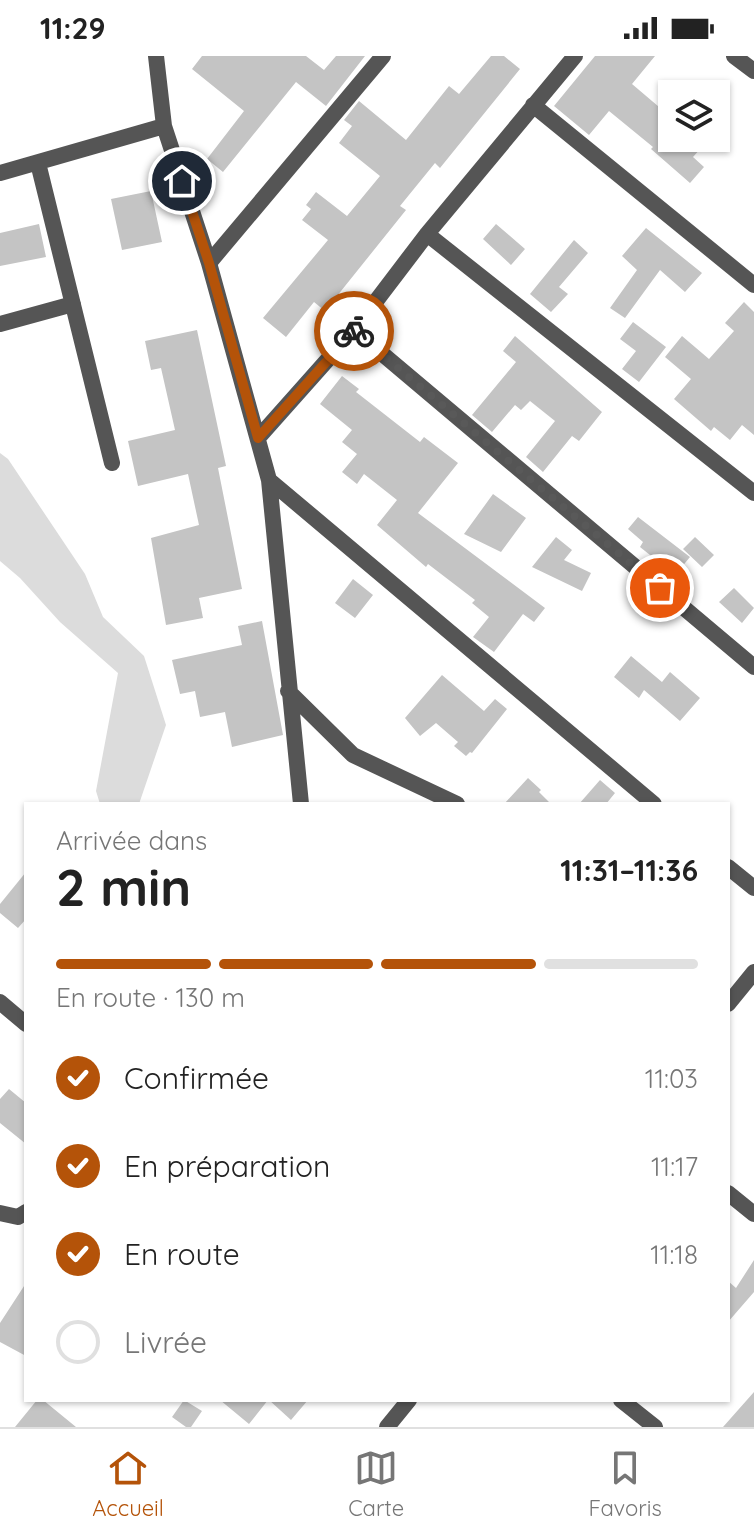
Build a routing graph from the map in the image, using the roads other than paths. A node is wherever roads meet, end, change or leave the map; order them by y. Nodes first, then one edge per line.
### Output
1 (156, 56) edge
2 (383, 56) edge
3 (575, 56) edge
4 (734, 56) edge
5 (754, 71) edge
6 (533, 105) junction
7 (164, 126) junction
8 (38, 163) junction
9 (0, 173) edge
10 (427, 234) junction
11 (209, 263) junction
12 (754, 285) edge
13 (73, 304) junction
14 (0, 324) edge
15 (354, 330) junction
16 (258, 438) junction
17 (112, 463) dead end
18 (269, 480) junction
19 (754, 493) edge
20 (754, 667) edge
21 (288, 691) junction
22 (301, 802) edge
23 (453, 802) edge
24 (652, 802) edge
25 (730, 869) edge
26 (754, 888) edge
27 (754, 972) edge
28 (0, 1002) edge
29 (730, 1002) edge
30 (24, 1022) edge
31 (730, 1195) edge
32 (0, 1213) edge
33 (24, 1213) edge
34 (754, 1214) edge
35 (407, 1402) edge
36 (623, 1402) edge
37 (650, 1425) edge
38 (387, 1427) edge

1 - 7 street
2 - 11 street
3 - 6 street
4 - 5 street
6 - 10 street
6 - 12 street
7 - 8 street
7 - 11 street
8 - 9 street
8 - 13 street
10 - 15 street
10 - 19 street
11 - 16 street
13 - 14 street
13 - 17 street
15 - 16 street
15 - 20 street
16 - 18 street
18 - 21 street
18 - 24 street
21 - 22 street
21 - 23 street
25 - 26 street
27 - 29 street
28 - 30 street
31 - 34 street
32 - 33 street
35 - 38 street
36 - 37 street

